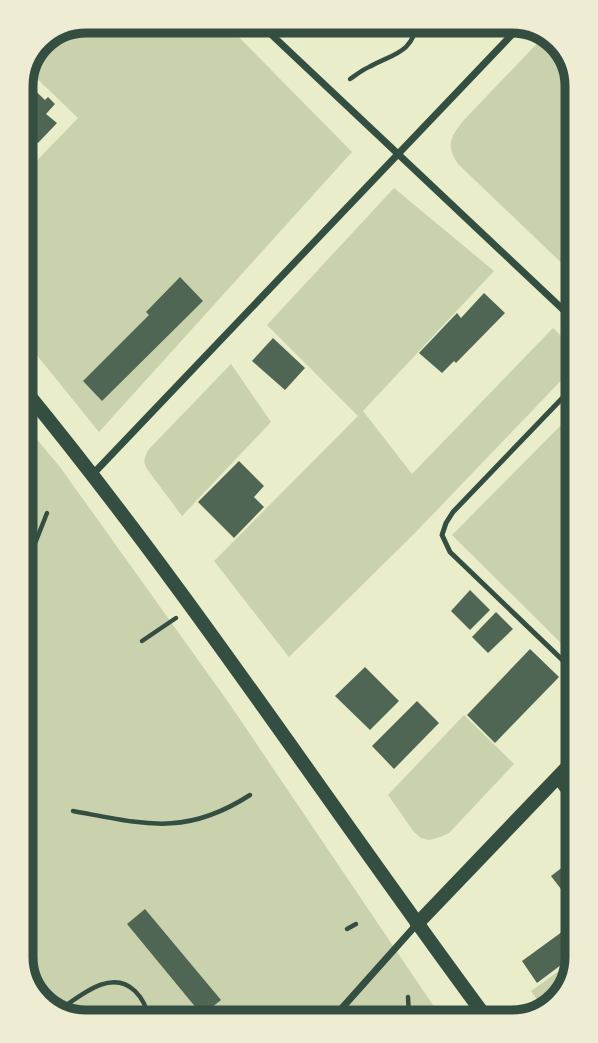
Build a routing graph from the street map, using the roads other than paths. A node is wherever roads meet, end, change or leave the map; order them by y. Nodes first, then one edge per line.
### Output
1 (270, 33) edge
2 (513, 33) edge
3 (398, 154) junction
4 (565, 311) edge
5 (565, 395) edge
6 (33, 400) edge
7 (93, 474) junction
8 (565, 662) edge
9 (565, 770) edge
10 (555, 780) junction
11 (565, 793) edge
12 (417, 925) junction
13 (340, 1010) edge
14 (481, 1010) edge

1 - 3 street
2 - 3 street
3 - 4 street
3 - 7 street
5 - 8 lane
6 - 7 main road
7 - 12 main road
9 - 10 main road
10 - 11 lane
10 - 12 main road
12 - 13 street
12 - 14 main road

